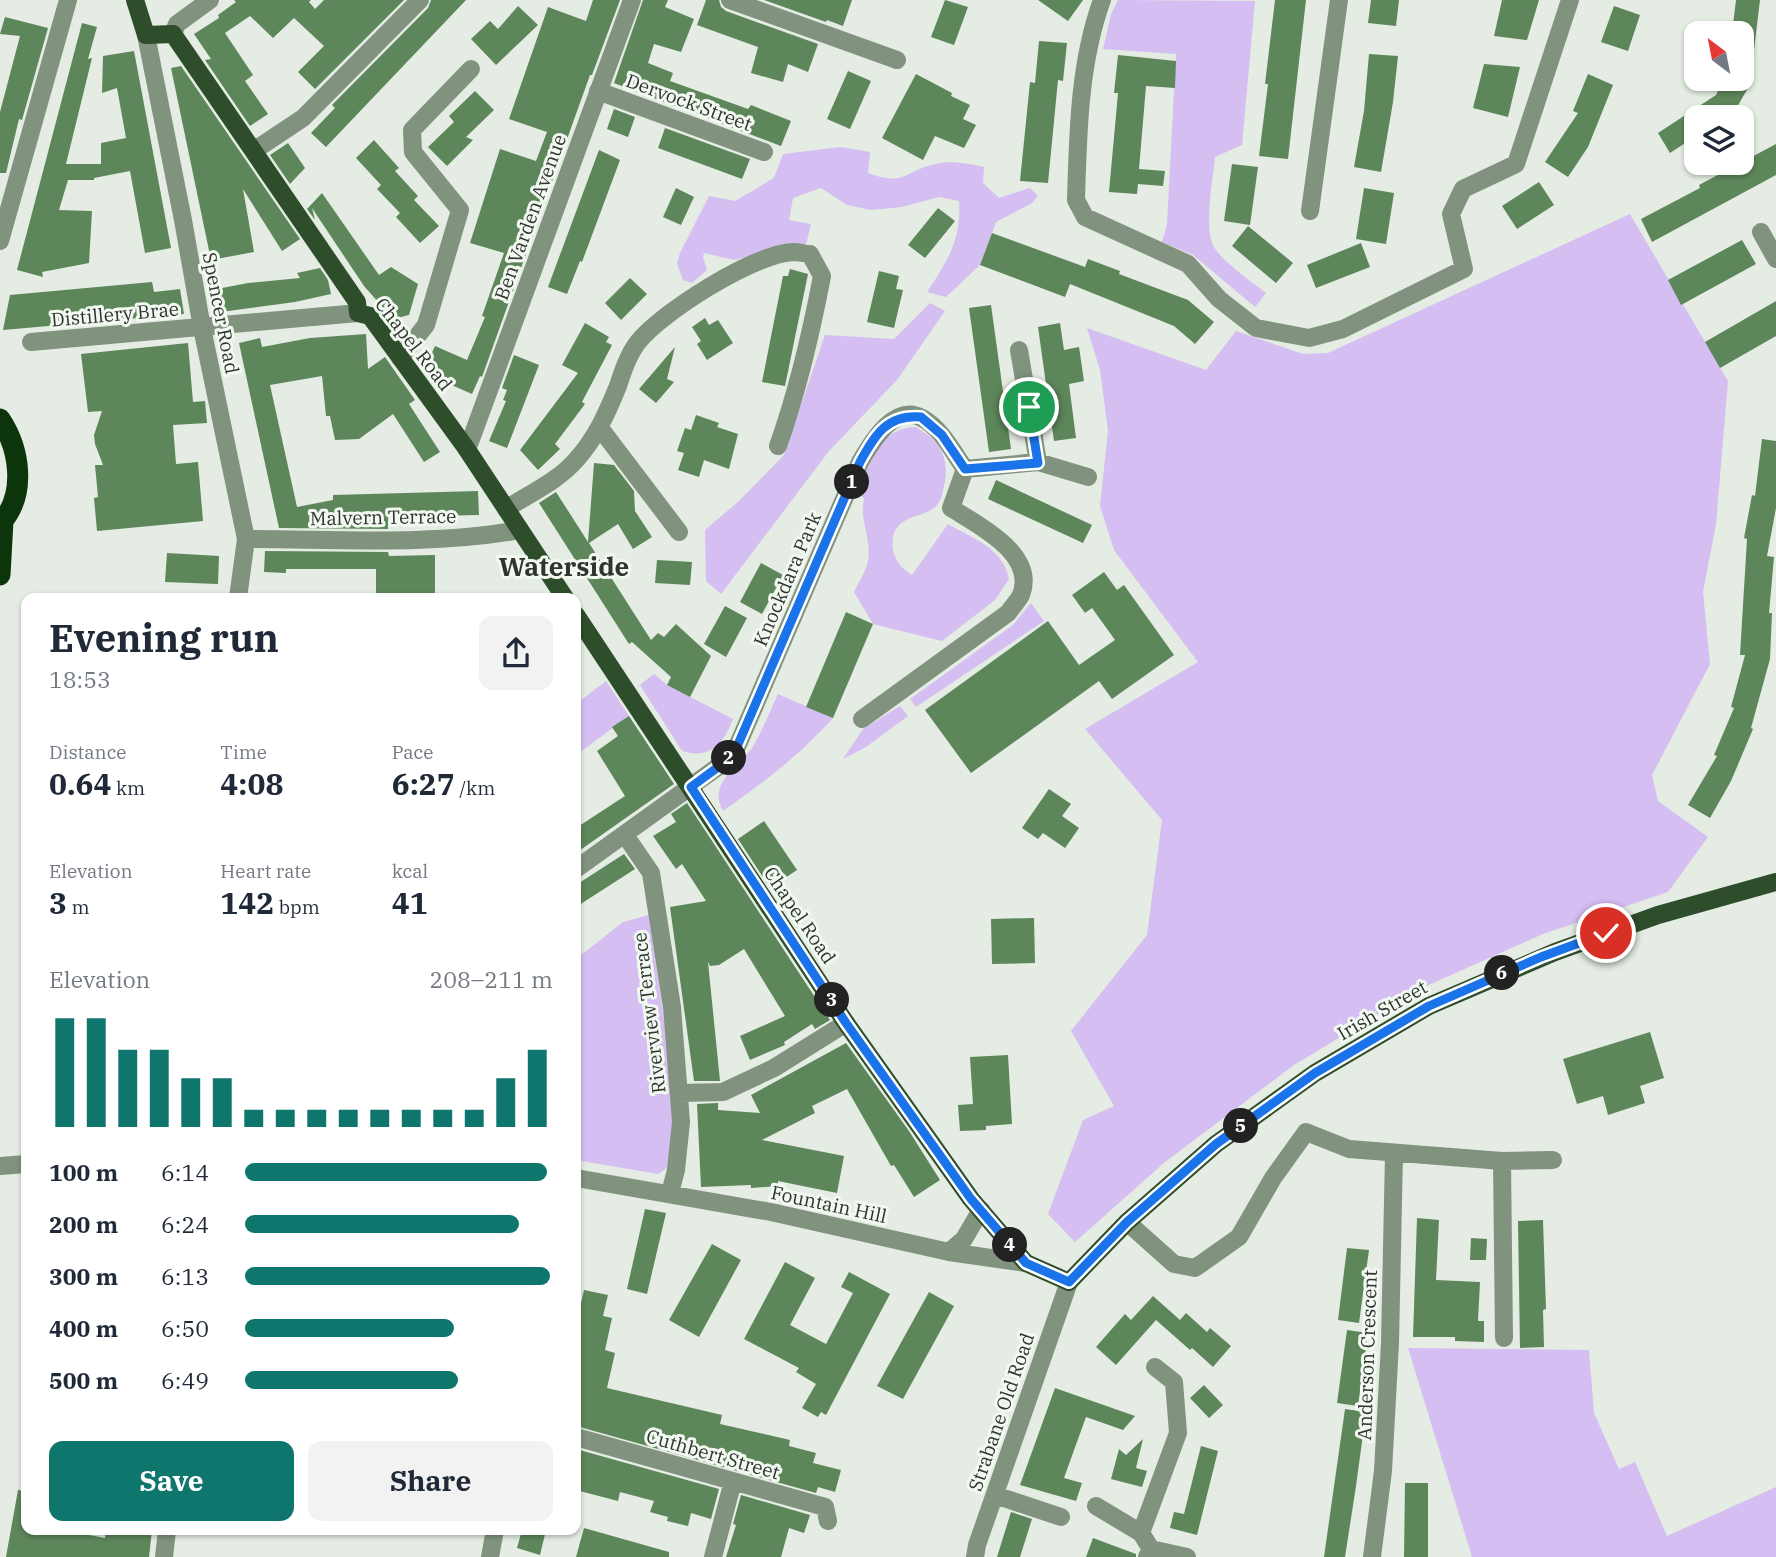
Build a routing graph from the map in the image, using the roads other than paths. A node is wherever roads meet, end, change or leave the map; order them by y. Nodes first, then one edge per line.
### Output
1 (68, 0) edge
2 (135, 0) edge
3 (210, 0) edge
4 (420, 0) edge
5 (632, 0) edge
6 (730, 0) edge
7 (1102, 0) edge
8 (1339, 0) edge
9 (1570, 0) edge
10 (173, 34) junction
11 (146, 35) junction
12 (897, 60) dead end
13 (471, 69) dead end
14 (598, 91) junction
15 (254, 150) junction
16 (764, 152) dead end
17 (1310, 211) dead end
18 (1761, 232) dead end
19 (0, 241) edge
20 (1776, 259) edge
21 (358, 313) junction
22 (202, 328) junction
23 (31, 342) dead end
24 (1020, 350) dead end
25 (400, 358) junction
26 (0, 419) edge
27 (600, 428) junction
28 (778, 446) dead end
29 (466, 448) junction
30 (1038, 463) junction
31 (965, 469) junction
32 (1088, 477) dead end
33 (506, 509) junction
34 (2, 523) edge
35 (520, 530) junction
36 (679, 532) dead end
37 (246, 539) junction
38 (0, 575) edge
39 (239, 593) edge
40 (562, 593) edge
41 (581, 622) edge
42 (862, 719) dead end
43 (691, 787) junction
44 (625, 835) junction
45 (581, 866) edge
46 (1776, 882) edge
47 (846, 1023) junction
48 (681, 1093) junction
49 (1394, 1154) junction
50 (1553, 1160) dead end
51 (1502, 1161) junction
52 (21, 1164) edge
53 (0, 1166) edge
54 (581, 1179) edge
55 (670, 1194) junction
56 (981, 1210) junction
57 (1127, 1222) junction
58 (949, 1252) junction
59 (1026, 1263) junction
60 (1069, 1282) junction
61 (1504, 1338) dead end
62 (1155, 1367) dead end
63 (581, 1438) edge
64 (733, 1481) junction
65 (995, 1495) junction
66 (1096, 1506) dead end
67 (1061, 1517) dead end
68 (828, 1521) dead end
69 (1141, 1533) junction
70 (166, 1535) edge
71 (494, 1535) edge
72 (1149, 1553) edge
73 (164, 1557) edge
74 (490, 1557) edge
75 (713, 1557) edge
76 (975, 1557) edge
77 (1186, 1557) edge
78 (1372, 1557) edge

1 - 19 street
2 - 11 main road
3 - 10 street
4 - 15 street
5 - 14 street, Ben Varden Avenue
6 - 12 street
7 - 9 street
8 - 17 street
10 - 11 main road
10 - 15 main road, Chapel Road
11 - 22 street, Spencer Road
13 - 25 street
14 - 16 street, Dervock Street
14 - 29 street, Ben Varden Avenue
15 - 21 main road, Chapel Road
18 - 20 street
21 - 22 street, Distillery Brae
21 - 25 main road, Chapel Road
22 - 23 street, Distillery Brae
22 - 37 street, Spencer Road
24 - 30 street
25 - 29 main road, Chapel Road
26 - 34 highway
27 - 28 street
27 - 33 street
27 - 36 street
29 - 33 main road, Chapel Road
30 - 31 street
30 - 32 street
31 - 42 street
31 - 43 street, Knockdara Park
33 - 35 main road, Chapel Road
34 - 38 highway
35 - 37 street, Malvern Terrace
35 - 40 main road, Chapel Road
37 - 39 street, Spencer Road
41 - 43 main road, Chapel Road
43 - 44 street
43 - 47 main road, Chapel Road
44 - 45 street
44 - 48 street, Riverview Terrace
46 - 57 main road, Irish Street
47 - 48 street
47 - 56 main road, Chapel Road
48 - 55 street, Riverview Terrace
49 - 51 street
49 - 57 street
49 - 78 street, Anderson Crescent
50 - 51 street
51 - 61 street
52 - 53 street
54 - 55 street, Fountain Hill
55 - 58 street, Fountain Hill
56 - 58 street
56 - 59 main road, Chapel Road
57 - 60 main road, Irish Street
58 - 59 street, Fountain Hill
59 - 60 main road, Fountain Hill
60 - 65 street, Strabane Old Road
62 - 69 street
63 - 64 street, Cuthbert Street
64 - 68 street, Cuthbert Street
64 - 75 street
65 - 67 street
65 - 76 street, Strabane Old Road
66 - 69 street
69 - 72 street
70 - 73 street
71 - 74 street
72 - 77 street

